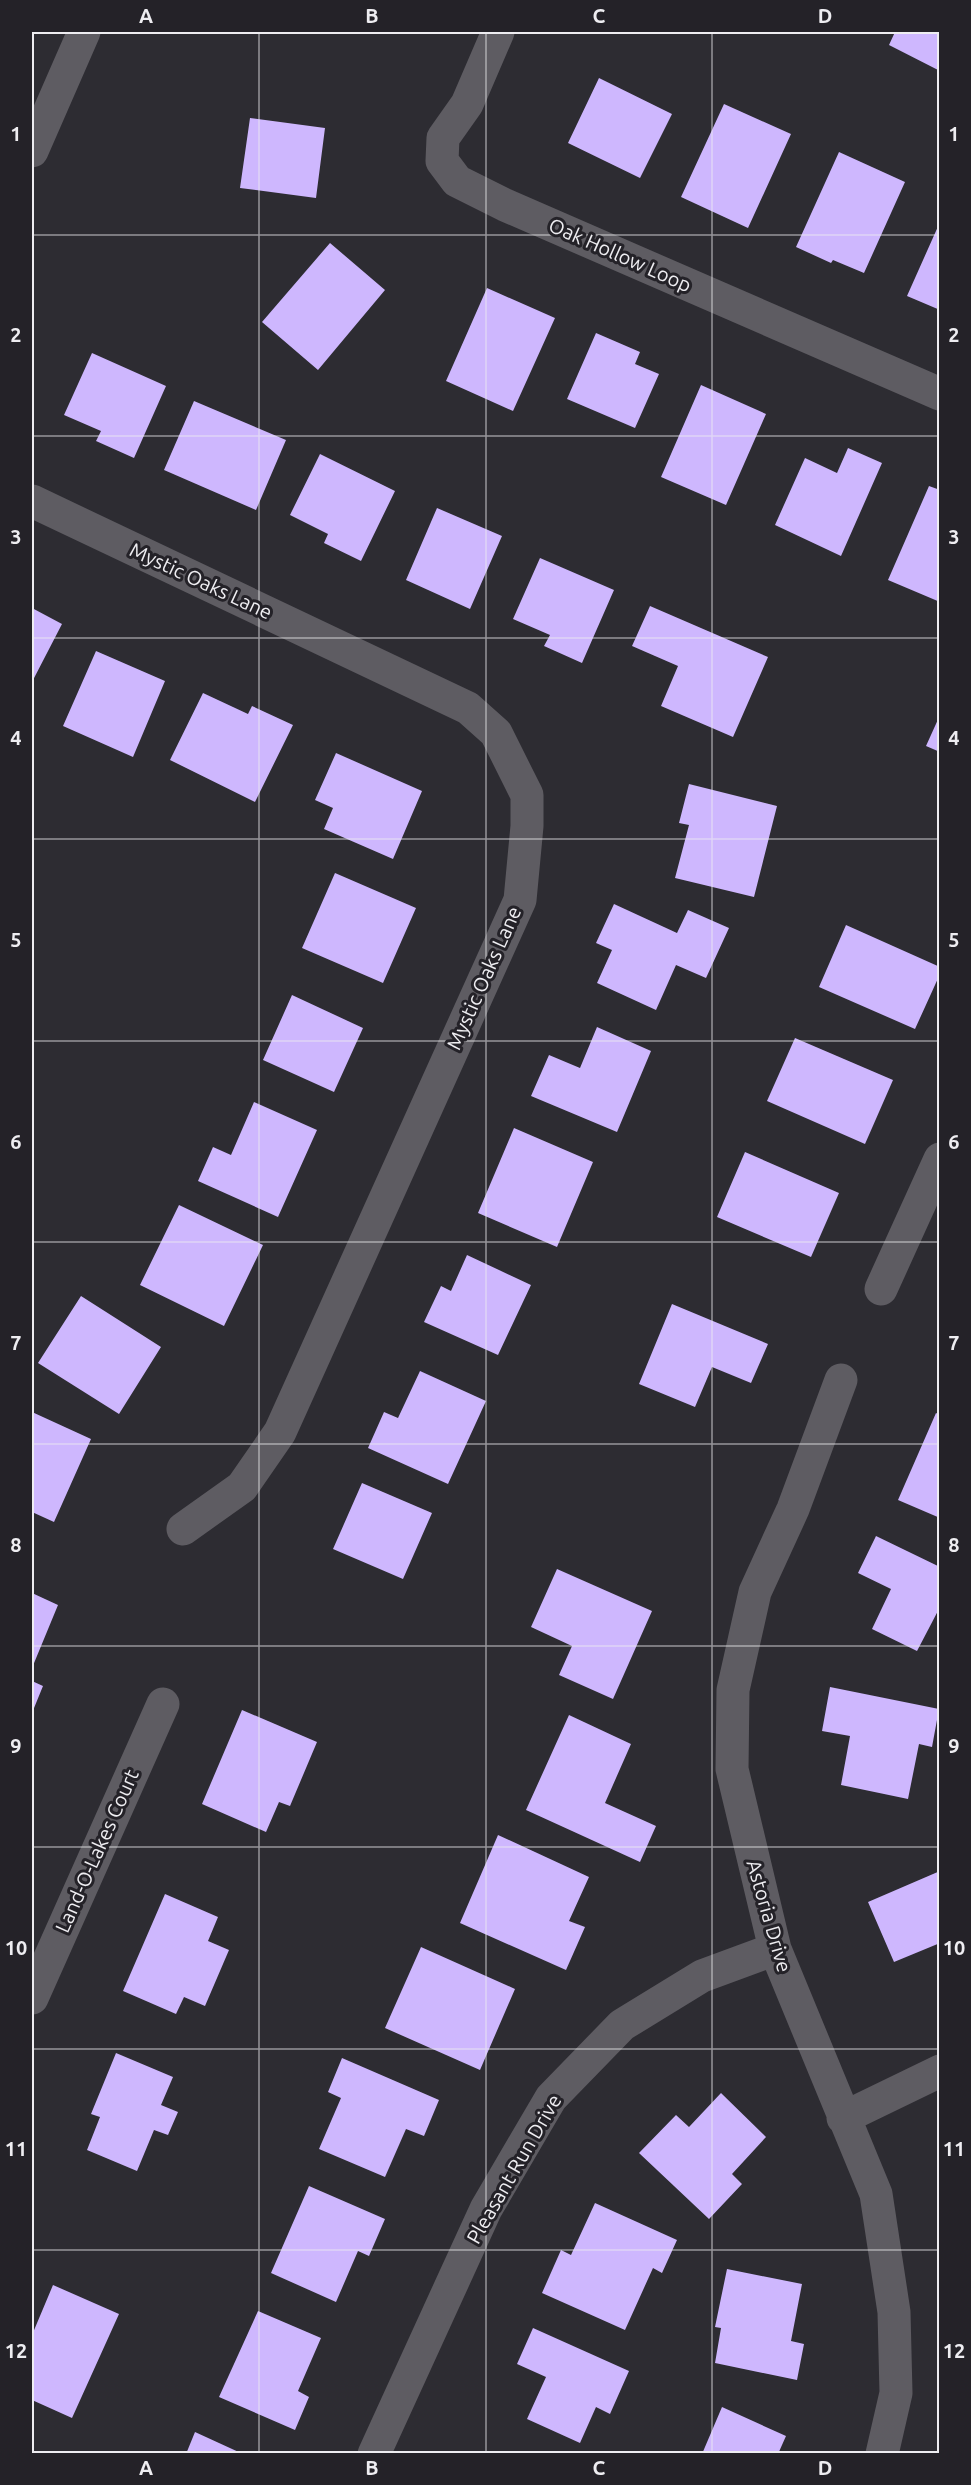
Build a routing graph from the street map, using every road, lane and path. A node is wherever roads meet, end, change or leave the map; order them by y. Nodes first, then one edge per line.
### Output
1 (84, 32) edge
2 (498, 32) edge
3 (32, 151) edge
4 (939, 394) edge
5 (32, 501) edge
6 (939, 1159) edge
7 (881, 1289) dead end
8 (841, 1380) dead end
9 (183, 1528) dead end
10 (163, 1704) dead end
11 (775, 1949) junction
12 (32, 1998) edge
13 (939, 2071) edge
14 (843, 2118) junction
15 (374, 2454) edge
16 (882, 2454) edge

1 - 3 street
2 - 4 street, Oak Hollow Loop
5 - 9 street, Mystic Oaks Lane
6 - 7 street
8 - 11 street, Astoria Drive
10 - 12 street, Land-O-Lakes Court
11 - 14 street, Astoria Drive
11 - 15 street, Pleasant Run Drive
13 - 14 street
14 - 16 street, Astoria Drive

